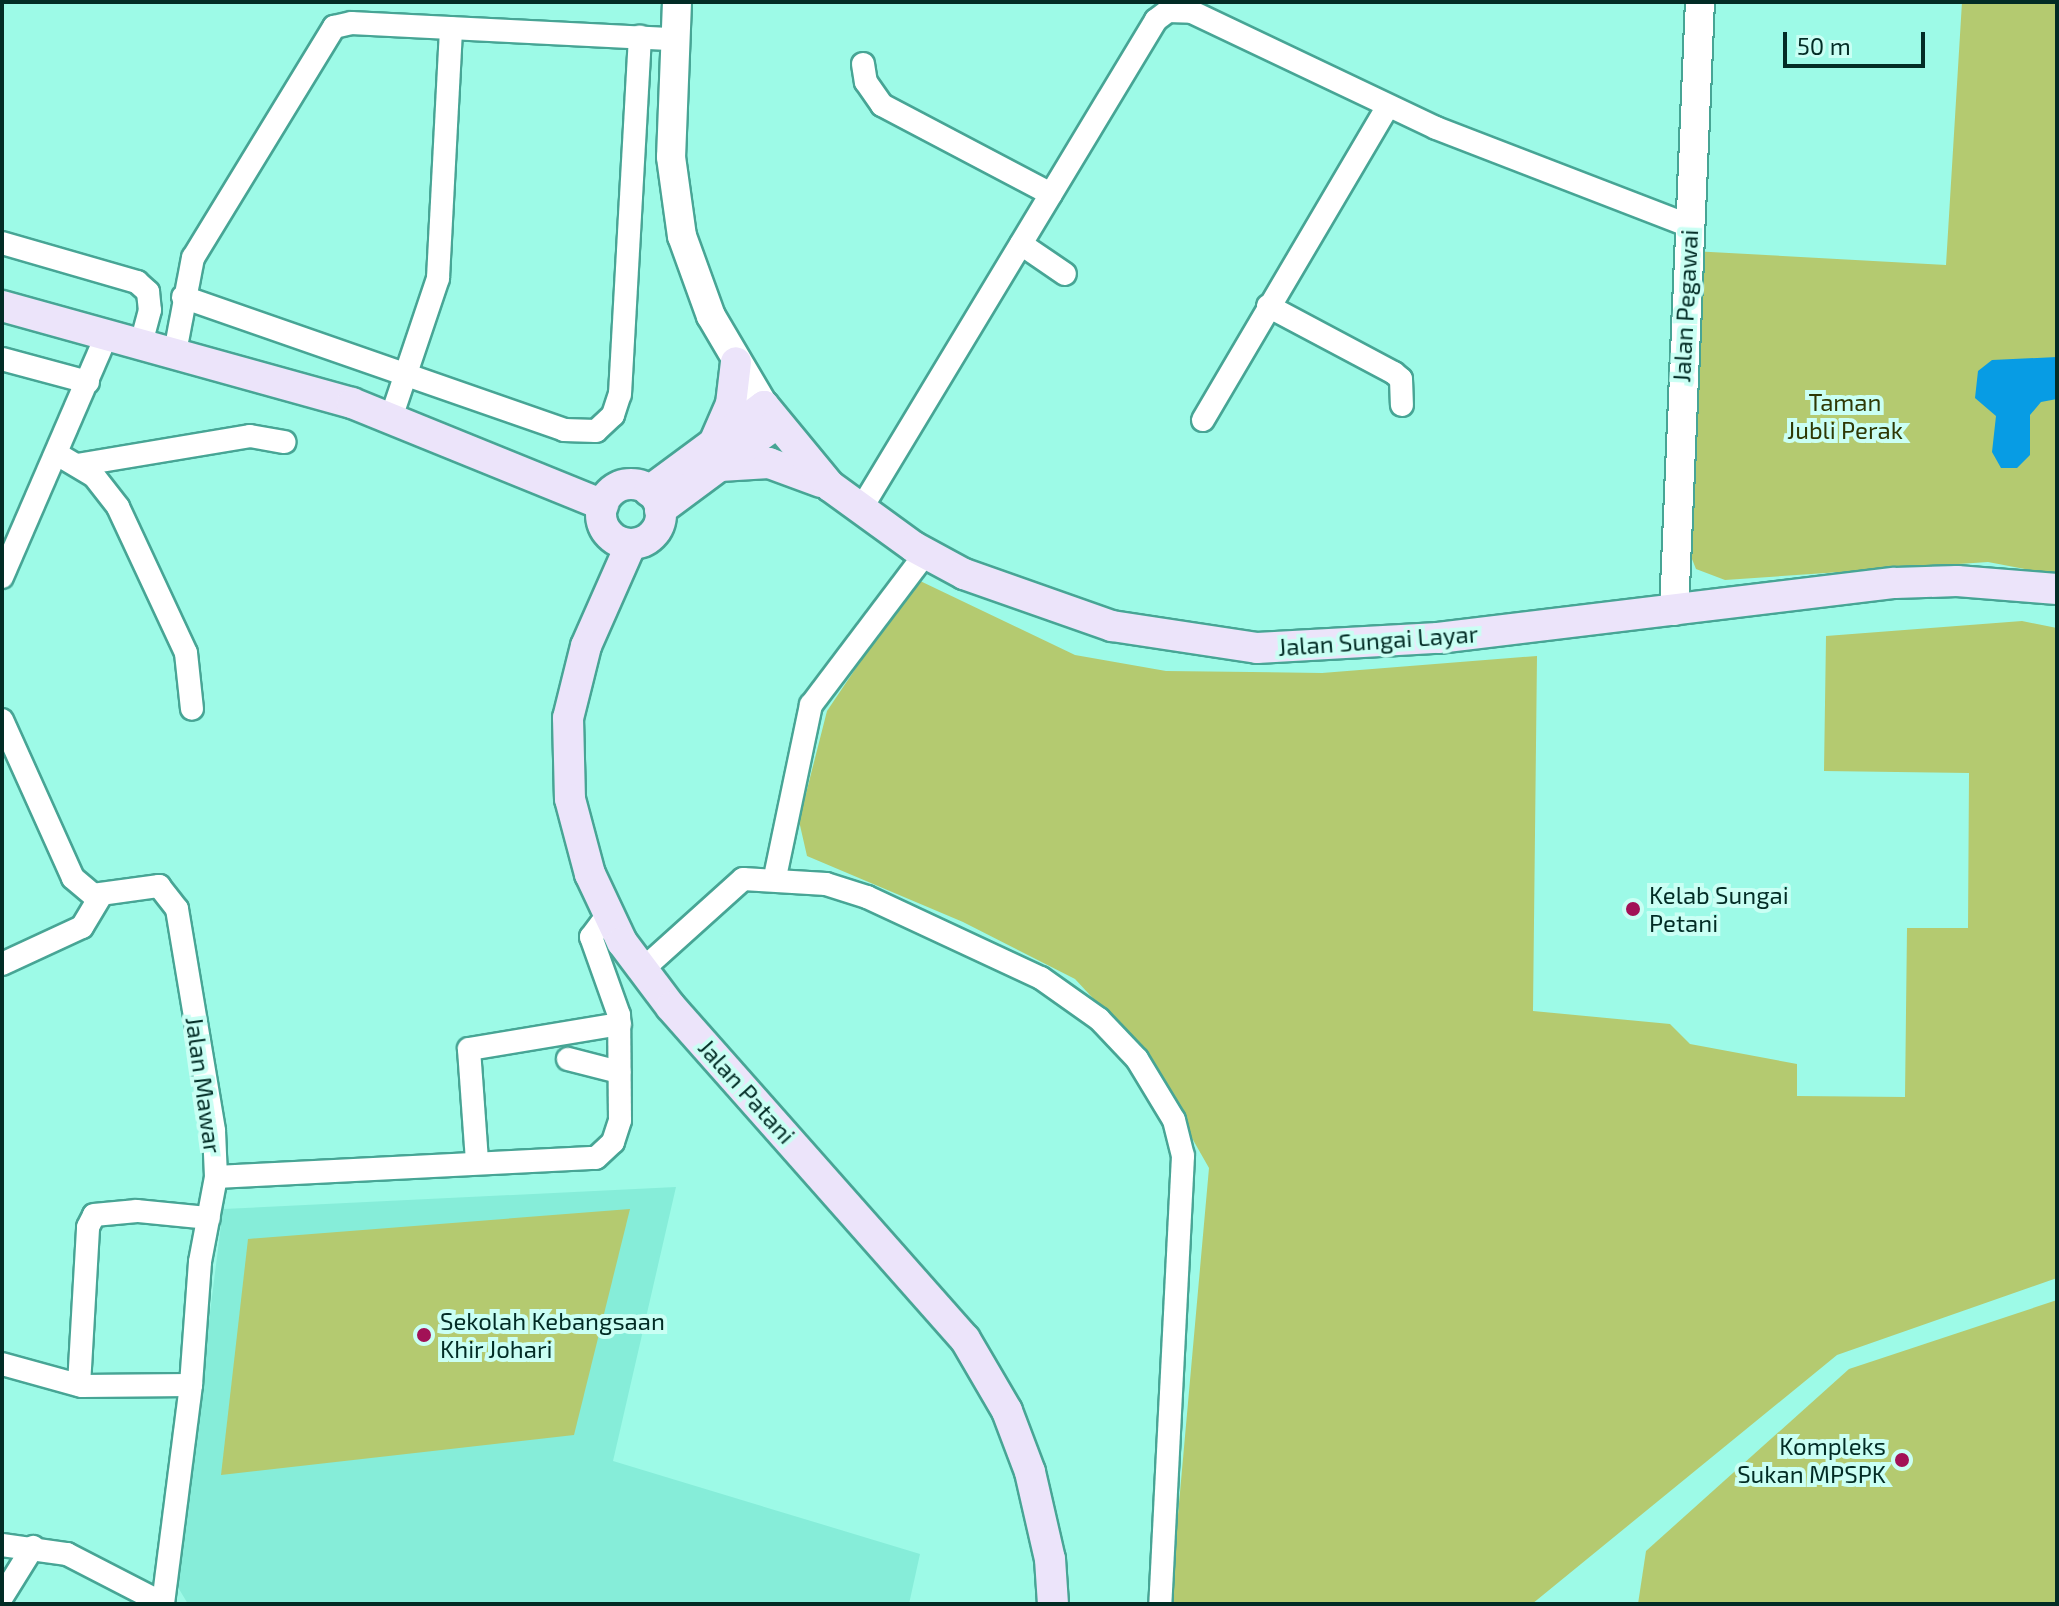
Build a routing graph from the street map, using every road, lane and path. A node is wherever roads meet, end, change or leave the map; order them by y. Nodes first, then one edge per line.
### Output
1 (677, 2) edge
2 (1700, 2) edge
3 (1187, 6) edge
4 (451, 28) junction
5 (640, 37) junction
6 (673, 39) junction
7 (863, 64) dead end
8 (1388, 106) junction
9 (1051, 194) junction
10 (1690, 226) junction
11 (2, 243) edge
12 (1021, 244) junction
13 (1065, 274) dead end
14 (183, 297) junction
15 (2, 306) edge
16 (1268, 306) junction
17 (107, 334) junction
18 (141, 343) junction
19 (175, 352) junction
20 (2, 359) edge
21 (736, 362) junction
22 (406, 375) junction
23 (88, 382) junction
24 (1402, 405) dead end
25 (770, 415) junction
26 (391, 418) junction
27 (1203, 420) dead end
28 (284, 442) dead end
29 (716, 455) junction
30 (67, 460) junction
31 (830, 486) junction
32 (654, 500) junction
33 (603, 505) junction
34 (861, 509) junction
35 (631, 544) junction
36 (925, 554) junction
37 (2, 577) edge
38 (2057, 589) edge
39 (1674, 611) junction
40 (192, 709) dead end
41 (2, 720) edge
42 (775, 877) junction
43 (101, 895) junction
44 (607, 916) junction
45 (2, 964) edge
46 (642, 970) junction
47 (620, 1024) junction
48 (568, 1059) dead end
49 (619, 1072) junction
50 (477, 1161) junction
51 (216, 1177) junction
52 (209, 1218) junction
53 (2, 1364) edge
54 (79, 1385) junction
55 (191, 1385) junction
56 (2, 1545) edge
57 (33, 1547) junction
58 (2, 1597) edge
59 (163, 1603) edge
60 (1053, 1604) edge
61 (1160, 1604) edge

1 - 6 street, Jalan Sungai Layar
2 - 10 street, Jalan Pegawai
3 - 8 street
3 - 9 street
4 - 5 street
4 - 14 street
4 - 22 street
5 - 6 street
5 - 22 street
6 - 21 street, Jalan Sungai Layar
7 - 9 street
8 - 10 street
8 - 16 street
9 - 12 street
10 - 39 street, Jalan Pegawai
11 - 18 street
12 - 13 street
12 - 34 street
14 - 19 street
14 - 22 street
15 - 17 main road
16 - 24 street
16 - 27 street
17 - 18 main road
17 - 23 street
18 - 19 main road
19 - 26 main road
20 - 23 street
21 - 25 street, Jalan Sungai Layar
21 - 29 main road
22 - 26 street
23 - 30 street
25 - 29 main road
25 - 31 main road, Jalan Sungai Layar
26 - 33 main road
28 - 30 street
29 - 31 main road
29 - 32 main road
30 - 37 street
30 - 40 street
31 - 34 main road, Jalan Sungai Layar
32 - 33 main road
32 - 35 main road
33 - 35 main road
34 - 36 main road, Jalan Sungai Layar
35 - 44 main road, Jalan Patani
36 - 39 main road, Jalan Sungai Layar
36 - 42 street
38 - 39 main road, Jalan Sungai Layar
41 - 43 street
42 - 46 street
42 - 61 street
43 - 45 street
43 - 51 street, Jalan Mawar
44 - 46 main road, Jalan Patani
44 - 47 street
46 - 60 main road, Jalan Patani
47 - 49 street
47 - 50 street
48 - 49 street
49 - 50 street
50 - 51 street
51 - 52 street, Jalan Mawar
52 - 54 street
52 - 55 street, Jalan Mawar
53 - 54 street
54 - 55 street
55 - 59 street, Jalan Mawar
56 - 57 street
57 - 58 street
57 - 59 street

